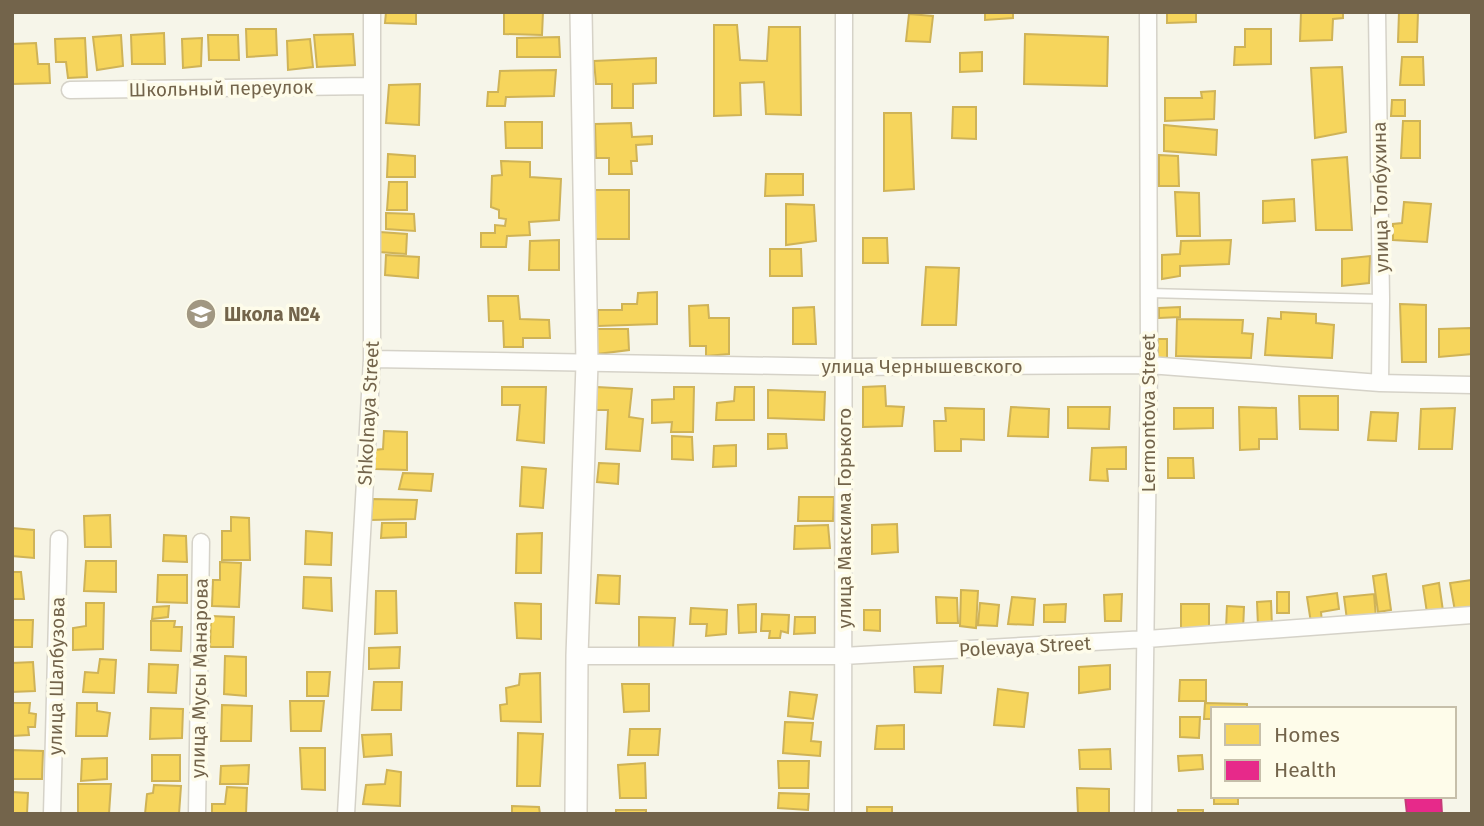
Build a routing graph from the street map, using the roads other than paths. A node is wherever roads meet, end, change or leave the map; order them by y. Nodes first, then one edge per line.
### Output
1 (372, 12) edge
2 (581, 12) edge
3 (844, 12) edge
4 (1148, 12) edge
5 (1377, 12) edge
6 (372, 86) junction
7 (70, 90) dead end
8 (1149, 293) junction
9 (1381, 299) junction
10 (372, 359) junction
11 (587, 364) junction
12 (1149, 365) junction
13 (844, 367) junction
14 (1380, 383) junction
15 (1472, 385) edge
16 (59, 538) dead end
17 (201, 542) dead end
18 (1472, 615) edge
19 (1147, 639) junction
20 (577, 656) junction
21 (843, 656) junction
22 (52, 814) edge
23 (197, 814) edge
24 (346, 814) edge
25 (576, 814) edge
26 (843, 814) edge
27 (1143, 814) edge

1 - 6 street, Shkolnaya Street
2 - 11 street
3 - 13 street, улица Максима Горького
4 - 8 street, Lermontova Street
5 - 9 street, улица Толбухина
6 - 7 street, Школьный переулок
6 - 10 street, Shkolnaya Street
8 - 9 lane
8 - 12 street, Lermontova Street
9 - 14 street, улица Толбухина
10 - 11 street, улица Чернышевского
10 - 24 street, Shkolnaya Street
11 - 13 street, улица Чернышевского
11 - 20 street
12 - 13 street, улица Чернышевского
12 - 14 street, улица Чернышевского
12 - 19 street, Lermontova Street
13 - 21 street, улица Максима Горького
14 - 15 street, улица Чернышевского
16 - 22 street, улица Шалбузова
17 - 23 street, улица Мусы Манарова
18 - 19 street, Polevaya Street
19 - 21 street, Polevaya Street
19 - 27 street, Lermontova Street
20 - 21 street, Polevaya Street
20 - 25 street
21 - 26 street, улица Максима Горького

